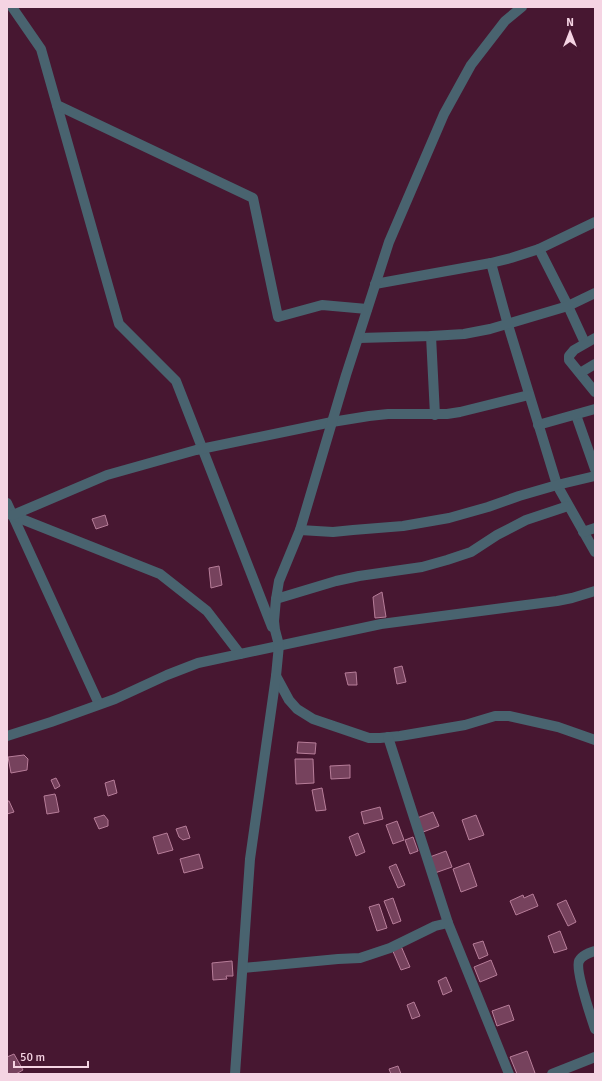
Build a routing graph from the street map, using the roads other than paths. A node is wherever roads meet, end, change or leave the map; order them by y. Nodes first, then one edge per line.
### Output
1 (12, 7) edge
2 (522, 7) edge
3 (57, 105) junction
4 (595, 222) edge
5 (539, 249) junction
6 (491, 263) junction
7 (375, 284) junction
8 (595, 293) edge
9 (568, 306) junction
10 (367, 309) junction
11 (508, 324) junction
12 (431, 336) junction
13 (359, 338) junction
14 (595, 338) edge
15 (586, 343) junction
16 (595, 364) edge
17 (580, 373) junction
18 (595, 392) edge
19 (529, 395) junction
20 (595, 409) edge
21 (435, 414) junction
22 (576, 415) junction
23 (332, 422) junction
24 (538, 425) junction
25 (202, 448) junction
26 (595, 469) edge
27 (595, 476) edge
28 (557, 485) junction
29 (7, 503) edge
30 (568, 506) junction
31 (10, 514) edge
32 (595, 528) edge
33 (300, 530) junction
34 (583, 532) junction
35 (595, 552) edge
36 (595, 591) edge
37 (276, 599) junction
38 (279, 645) junction
39 (240, 654) junction
40 (276, 676) junction
41 (99, 704) junction
42 (7, 736) edge
43 (388, 737) junction
44 (595, 740) edge
45 (448, 923) junction
46 (595, 951) edge
47 (243, 968) junction
48 (595, 1029) edge
49 (595, 1057) edge
50 (235, 1074) edge
51 (509, 1074) edge
52 (552, 1074) edge

1 - 3 street
2 - 7 street
3 - 10 street
3 - 25 street
4 - 5 street
5 - 6 street
5 - 9 street
6 - 7 street
6 - 11 street
7 - 10 street
8 - 9 street
9 - 11 street
9 - 15 street
10 - 13 street
11 - 12 street
11 - 19 street
12 - 13 street
12 - 21 street
13 - 23 street
14 - 15 street
15 - 17 street
16 - 17 street
17 - 18 street
19 - 21 street
19 - 24 street
20 - 22 street
21 - 23 street
22 - 24 street
22 - 26 street
23 - 25 street
23 - 33 street
24 - 28 street
25 - 31 street
25 - 38 street
27 - 28 street
28 - 30 street
28 - 33 street
29 - 31 street
30 - 34 street
30 - 37 street
31 - 39 street
31 - 41 street
32 - 34 street
33 - 37 street
34 - 35 street
36 - 38 street
37 - 38 street
38 - 39 street
38 - 40 street
39 - 41 street
40 - 43 street
40 - 47 street
41 - 42 street
43 - 44 street
43 - 45 street
45 - 47 street
45 - 51 street
46 - 48 street
47 - 50 street
49 - 52 street

